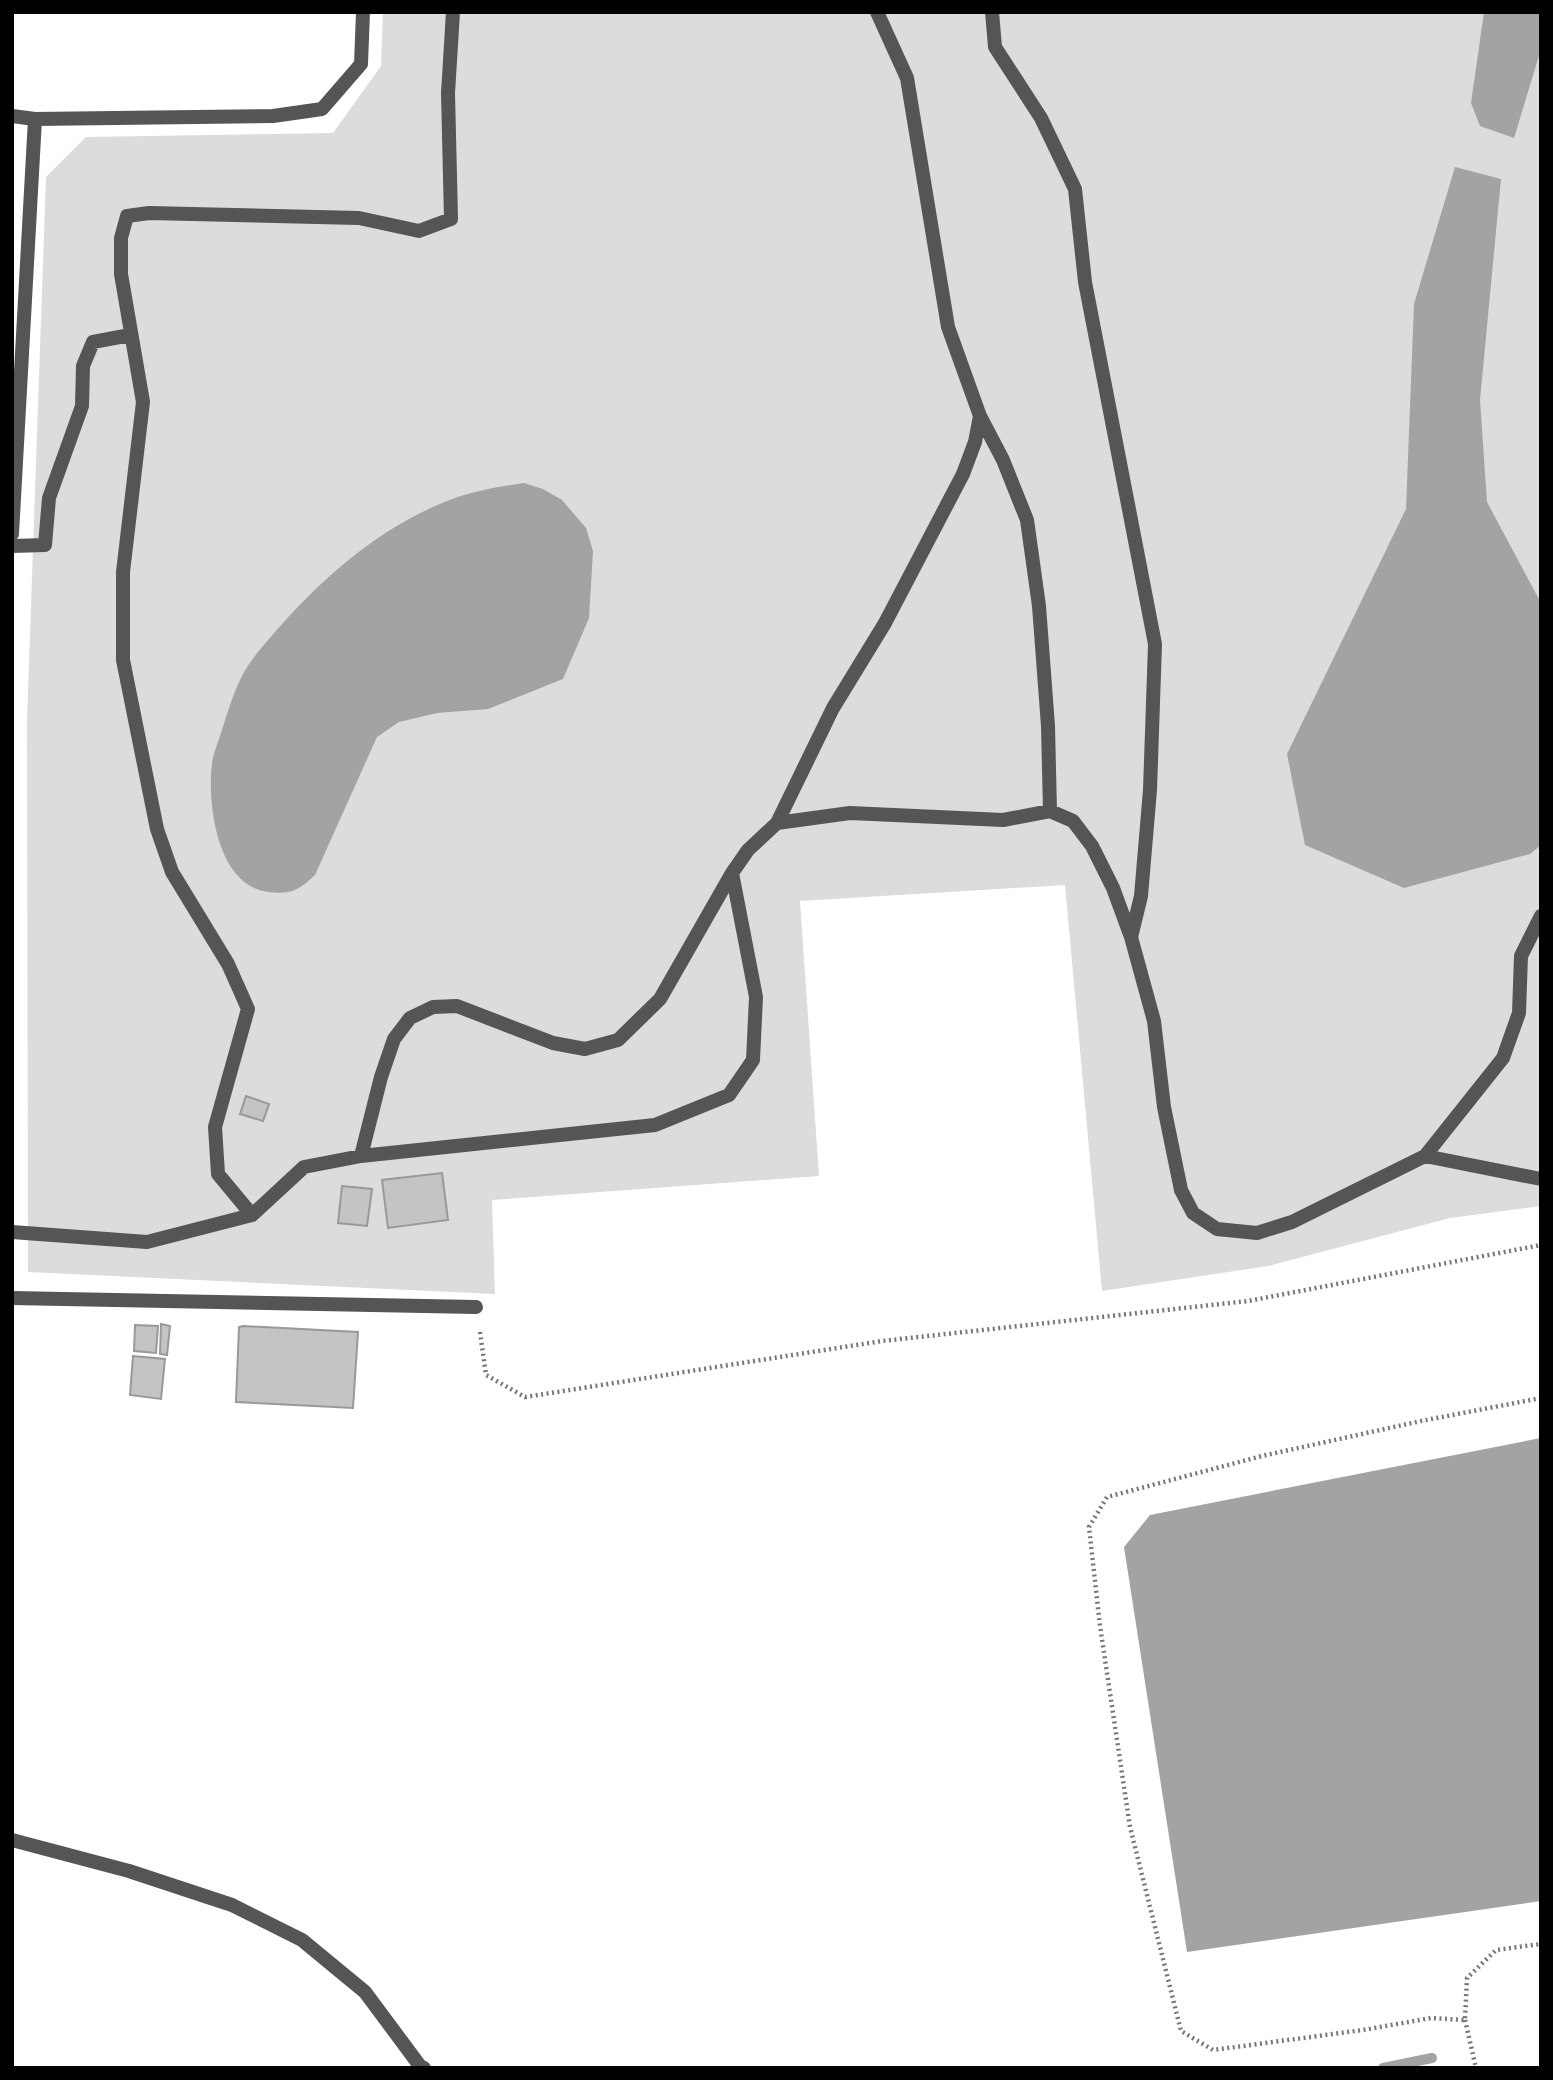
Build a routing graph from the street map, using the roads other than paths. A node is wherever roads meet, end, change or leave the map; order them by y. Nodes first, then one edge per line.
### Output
1 (363, 12) edge
2 (453, 12) edge
3 (877, 12) edge
4 (992, 12) edge
5 (12, 116) edge
6 (35, 118) junction
7 (130, 335) junction
8 (980, 416) junction
9 (12, 534) edge
10 (12, 546) edge
11 (1050, 811) junction
12 (777, 823) junction
13 (732, 873) junction
14 (1541, 916) edge
15 (1131, 937) junction
16 (361, 1156) junction
17 (1425, 1156) junction
18 (1541, 1179) edge
19 (252, 1215) junction
20 (12, 1232) edge
21 (12, 1298) edge
22 (476, 1307) road end
23 (12, 1840) edge
24 (421, 2067) edge

1 - 6 street
2 - 7 street
3 - 8 street
4 - 15 street
5 - 6 street
6 - 9 street
7 - 10 street
7 - 19 street
8 - 11 street
8 - 12 street
11 - 12 street
11 - 15 street
12 - 13 street
13 - 16 street
13 - 16 street
14 - 17 street
15 - 17 street
16 - 19 street
17 - 18 street
19 - 20 street
21 - 22 street
23 - 24 street

